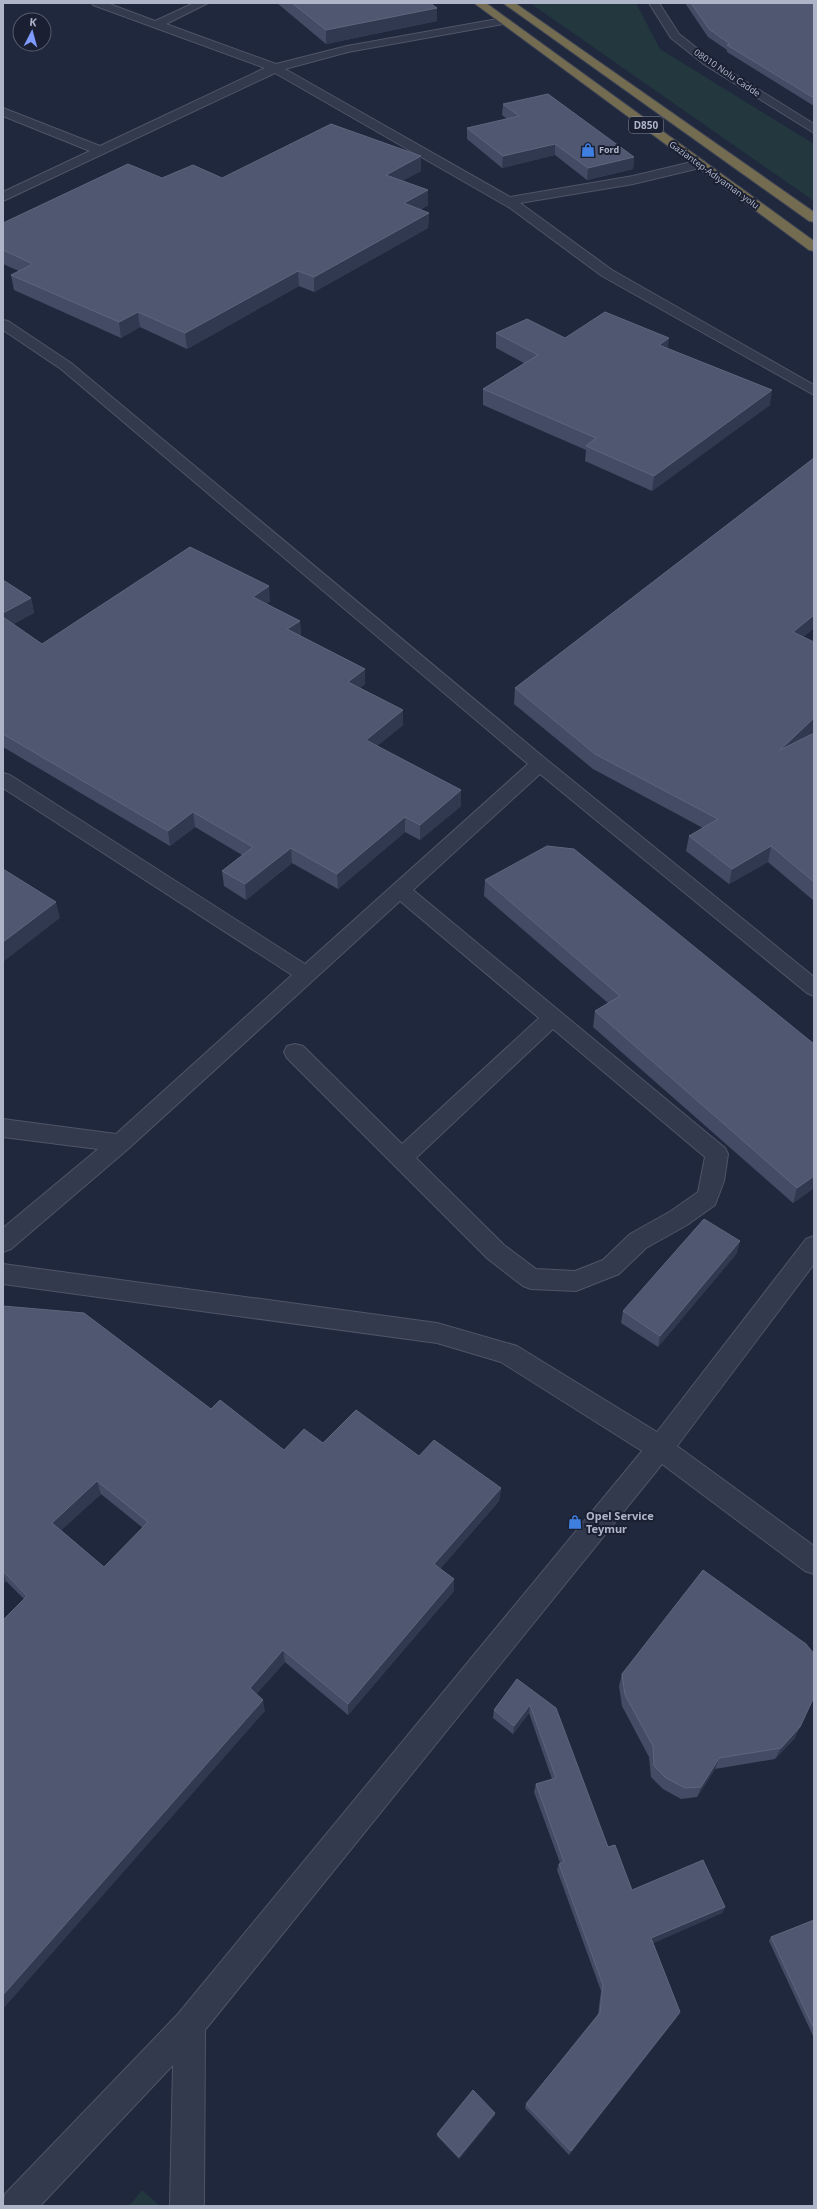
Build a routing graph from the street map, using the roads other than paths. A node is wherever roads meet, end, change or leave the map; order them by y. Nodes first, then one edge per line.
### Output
1 (97, 3) edge
2 (203, 3) edge
3 (479, 3) edge
4 (508, 3) edge
5 (654, 3) edge
6 (503, 21) junction
7 (157, 24) junction
8 (275, 68) junction
9 (3, 112) edge
10 (814, 129) edge
11 (102, 151) junction
12 (700, 164) junction
13 (3, 198) edge
14 (507, 201) junction
15 (814, 218) edge
16 (814, 247) edge
17 (3, 324) edge
18 (814, 391) edge
19 (540, 764) junction
20 (3, 779) edge
21 (400, 890) junction
22 (306, 974) junction
23 (814, 988) edge
24 (552, 1018) junction
25 (295, 1052) dead end
26 (3, 1128) edge
27 (120, 1143) junction
28 (401, 1159) junction
29 (3, 1242) edge
30 (814, 1246) edge
31 (3, 1274) edge
32 (660, 1448) junction
33 (814, 1562) edge
34 (189, 2024) junction
35 (17, 2206) edge
36 (187, 2206) edge

1 - 7 street
2 - 7 street
3 - 6 highway, Gaziantep-Adıyaman yolu / D850
4 - 15 highway, D850
5 - 10 street, 08010 Nolu Cadde
6 - 8 street
6 - 12 highway, Gaziantep-Adıyaman yolu / D850
7 - 8 street
8 - 11 street
8 - 14 street
9 - 11 street
11 - 13 street
12 - 14 street
12 - 16 highway, Gaziantep-Adıyaman yolu / D850
14 - 18 street
17 - 19 street
19 - 21 street
19 - 23 street
20 - 22 street
21 - 22 street
21 - 24 street
22 - 27 street
24 - 28 street
24 - 28 street
25 - 28 street
26 - 27 street
27 - 29 street
30 - 32 street
31 - 32 street
32 - 33 street
32 - 34 street
34 - 35 street
34 - 36 street

